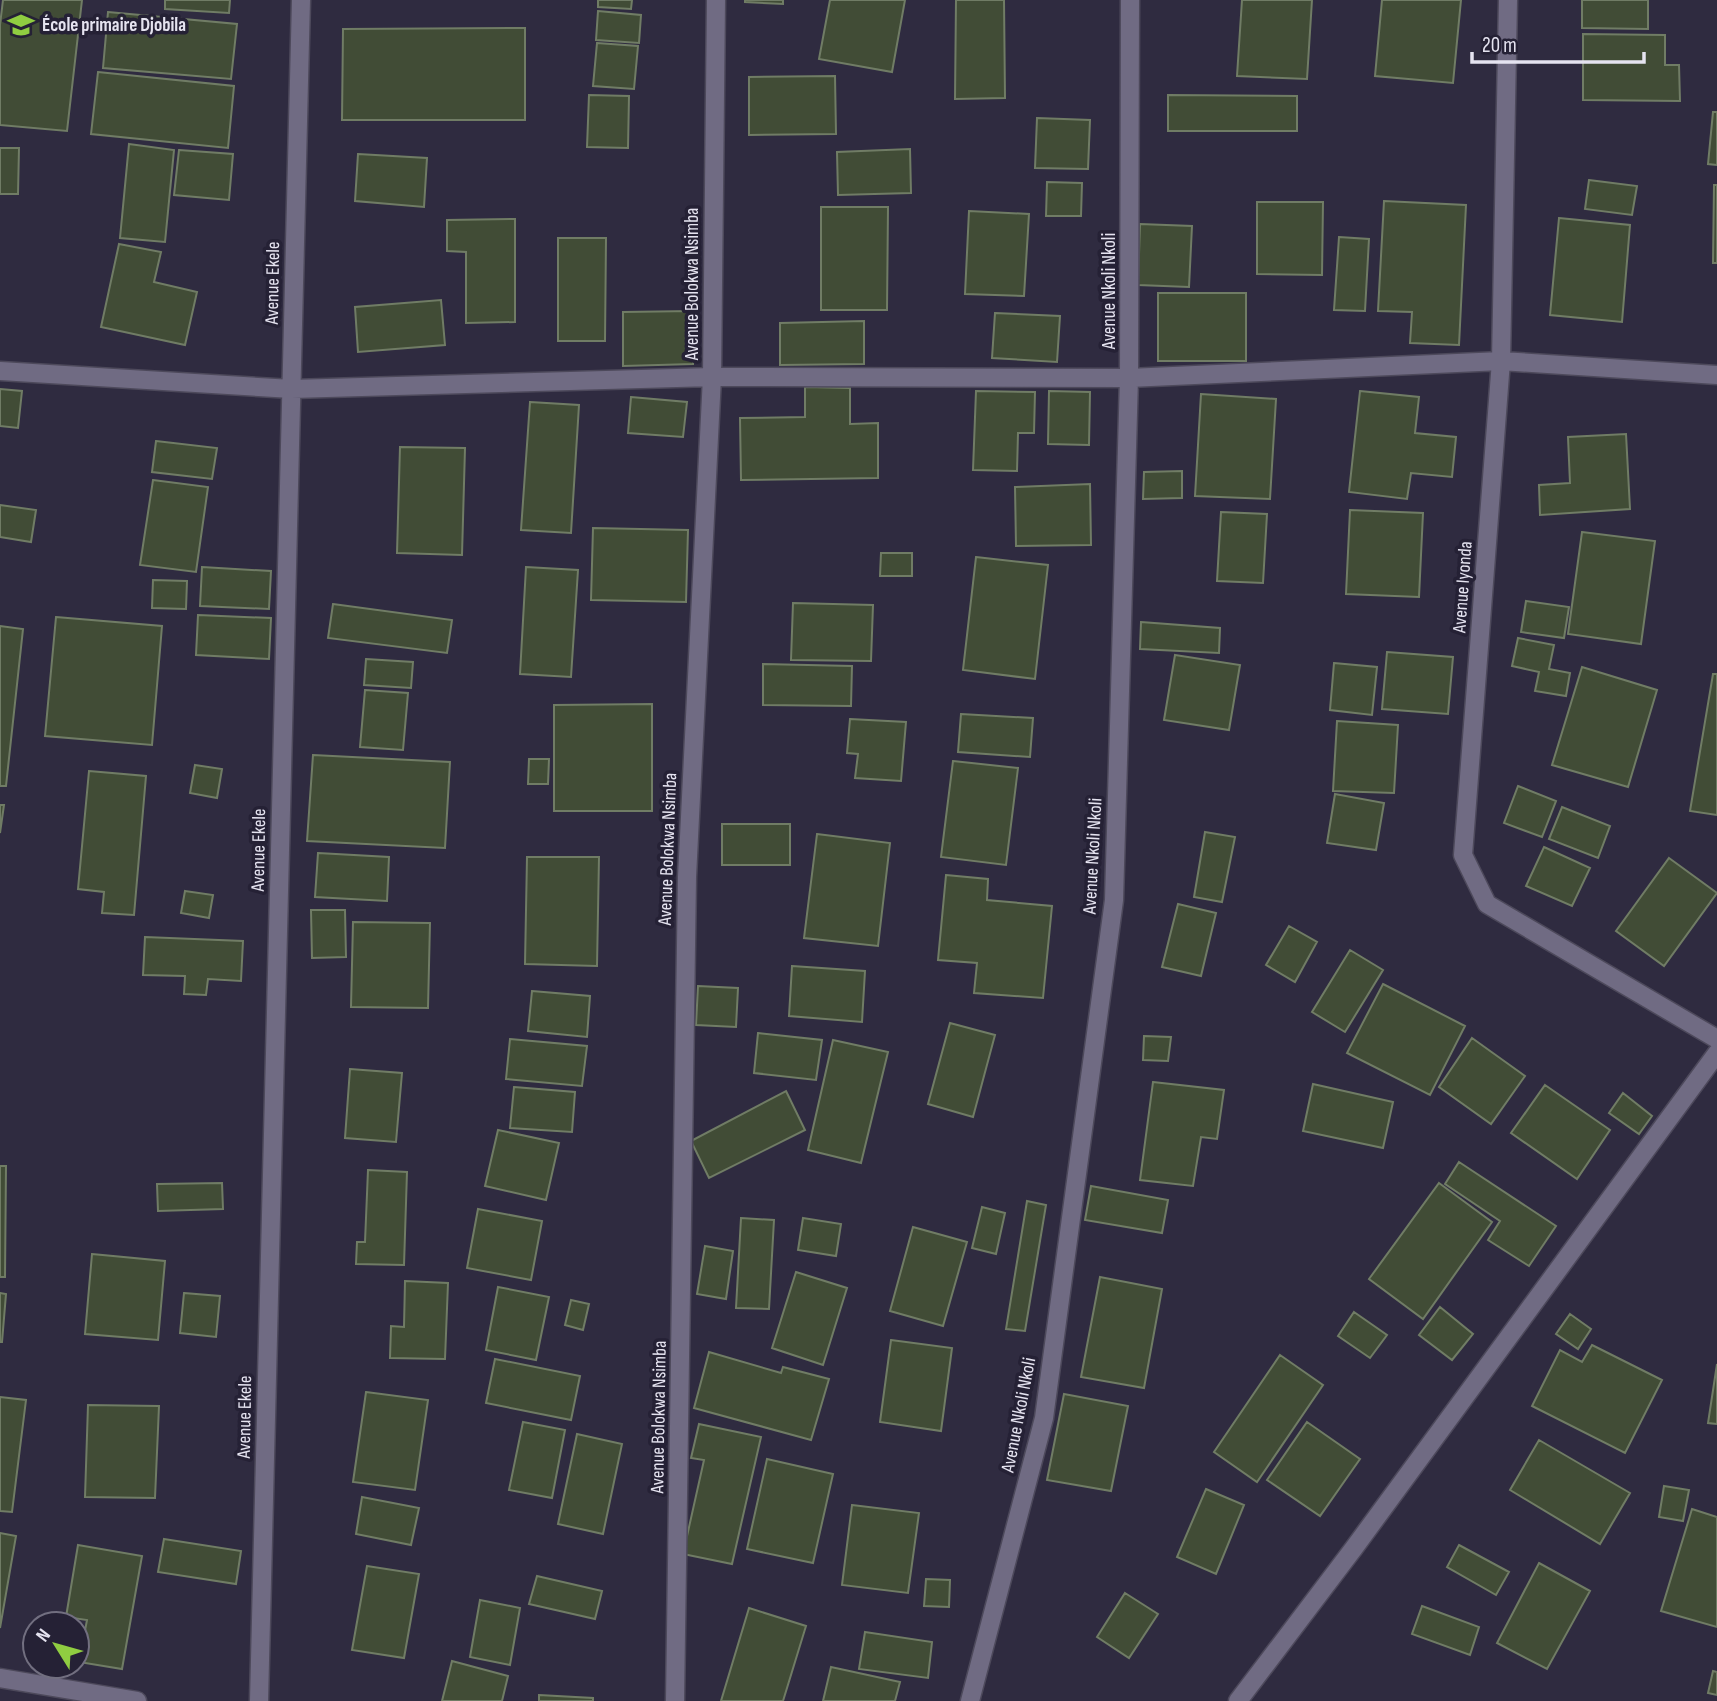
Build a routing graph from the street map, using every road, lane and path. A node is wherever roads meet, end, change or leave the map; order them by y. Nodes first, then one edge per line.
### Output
1 (301, 0) edge
2 (716, 0) edge
3 (1130, 0) edge
4 (1508, 0) edge
5 (1501, 361) junction
6 (0, 371) edge
7 (1717, 375) edge
8 (712, 377) junction
9 (1129, 378) junction
10 (292, 389) junction
11 (1717, 1040) edge
12 (1717, 1054) edge
13 (0, 1678) edge
14 (137, 1701) edge
15 (259, 1701) edge
16 (675, 1701) edge
17 (970, 1701) edge
18 (1238, 1701) edge

1 - 10 street, Avenue Ekele
2 - 8 street, Avenue Bolokwa Nsimba
3 - 9 street, Avenue Nkoli Nkoli
4 - 5 street, Avenue Iyonda
5 - 7 street
5 - 9 street
5 - 11 street, Avenue Iyonda
6 - 10 street
8 - 9 street
8 - 10 street
8 - 16 street, Avenue Bolokwa Nsimba
9 - 17 street, Avenue Nkoli Nkoli
10 - 15 street, Avenue Ekele
12 - 18 street
13 - 14 street

